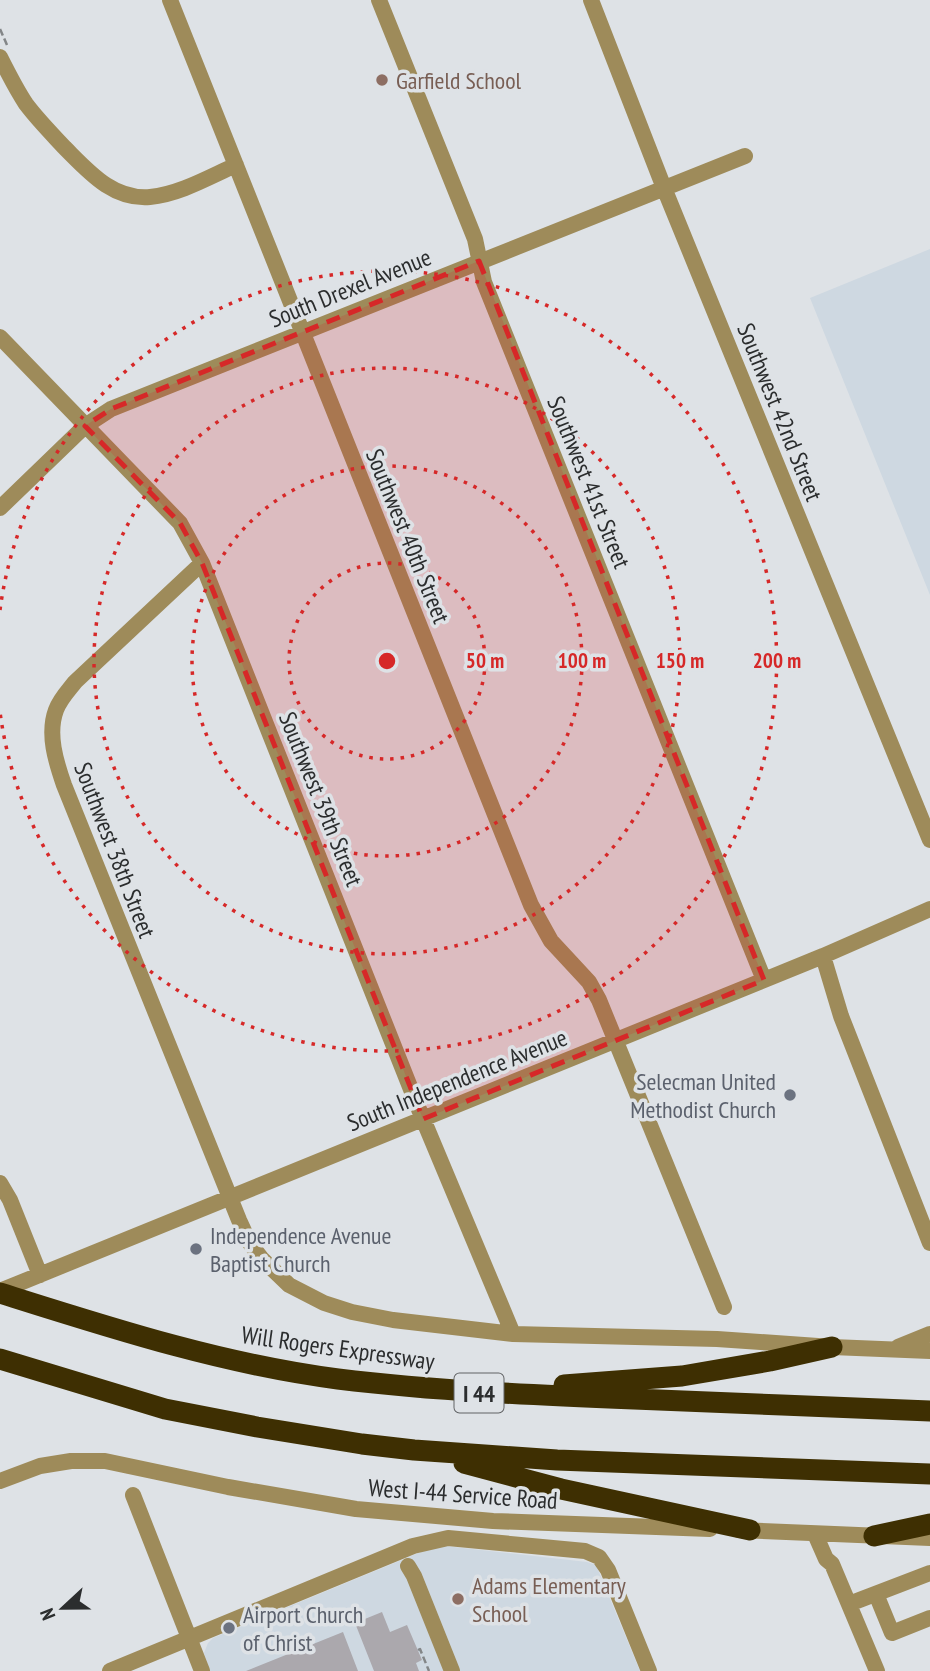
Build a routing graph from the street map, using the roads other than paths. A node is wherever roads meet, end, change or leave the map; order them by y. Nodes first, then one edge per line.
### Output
1 (170, 0) edge
2 (379, 0) edge
3 (591, 0) edge
4 (5, 55) edge
5 (745, 156) dead end
6 (236, 165) junction
7 (664, 188) junction
8 (480, 261) junction
9 (301, 332) junction
10 (0, 337) edge
11 (85, 426) junction
12 (0, 508) edge
13 (202, 563) junction
14 (930, 840) edge
15 (930, 909) edge
16 (822, 956) junction
17 (764, 979) junction
18 (615, 1040) junction
19 (423, 1119) junction
20 (0, 1183) edge
21 (229, 1197) junction
22 (930, 1242) edge
23 (40, 1275) junction
24 (0, 1292) edge
25 (724, 1307) dead end
26 (513, 1334) junction
27 (930, 1334) edge
28 (832, 1347) junction
29 (892, 1349) junction
30 (930, 1351) edge
31 (0, 1359) edge
32 (482, 1393) junction
33 (930, 1410) edge
34 (414, 1450) junction
35 (930, 1474) edge
36 (0, 1481) edge
37 (133, 1494) dead end
38 (930, 1524) edge
39 (750, 1530) junction
40 (814, 1534) junction
41 (864, 1536) junction
42 (930, 1538) edge
43 (832, 1564) junction
44 (408, 1566) dead end
45 (930, 1573) edge
46 (876, 1594) junction
47 (849, 1604) junction
48 (930, 1618) edge
49 (188, 1639) junction
50 (110, 1671) edge
51 (202, 1671) edge
52 (452, 1671) edge
53 (649, 1671) edge
54 (877, 1671) edge

1 - 6 street, Southwest 40th Street
2 - 8 street, Southwest 41st Street
3 - 7 street, Southwest 42nd Street
4 - 6 street
5 - 7 street, South Drexel Avenue
6 - 9 street, Southwest 40th Street
7 - 8 street, South Drexel Avenue
7 - 14 street, Southwest 42nd Street
8 - 9 street, South Drexel Avenue
8 - 17 street, Southwest 41st Street
9 - 11 street, South Drexel Avenue
9 - 18 street, Southwest 40th Street
10 - 11 street, Southwest 39th Street
11 - 12 street, South Drexel Avenue
11 - 13 street, Southwest 39th Street
13 - 19 street, Southwest 39th Street
13 - 21 street, Southwest 38th Street
15 - 16 street, South Independence Avenue
16 - 17 street, South Independence Avenue
16 - 22 street
17 - 18 street, South Independence Avenue
18 - 19 street, South Independence Avenue
18 - 25 street, Southwest 40th Street
19 - 21 street, South Independence Avenue
19 - 26 street, Southwest 39th Street
20 - 23 street
21 - 23 street, South Independence Avenue
21 - 26 street
23 - 24 street, South Independence Avenue
24 - 32 highway, Will Rogers Expressway / I 44
26 - 28 street
27 - 29 street
28 - 29 street
28 - 32 highway
29 - 30 street
31 - 34 highway
32 - 33 highway, Will Rogers Expressway / I 44
34 - 35 highway
34 - 39 highway
36 - 39 street, West I-44 Service Road
37 - 49 street
38 - 41 highway
39 - 40 street, West I-44 Service Road
40 - 41 street, West I-44 Service Road
40 - 43 street
41 - 42 street, West I-44 Service Road
41 - 43 street
43 - 47 street
44 - 52 street
45 - 46 street
46 - 47 street
46 - 48 street
47 - 54 street
49 - 50 street
49 - 51 street
49 - 53 street

